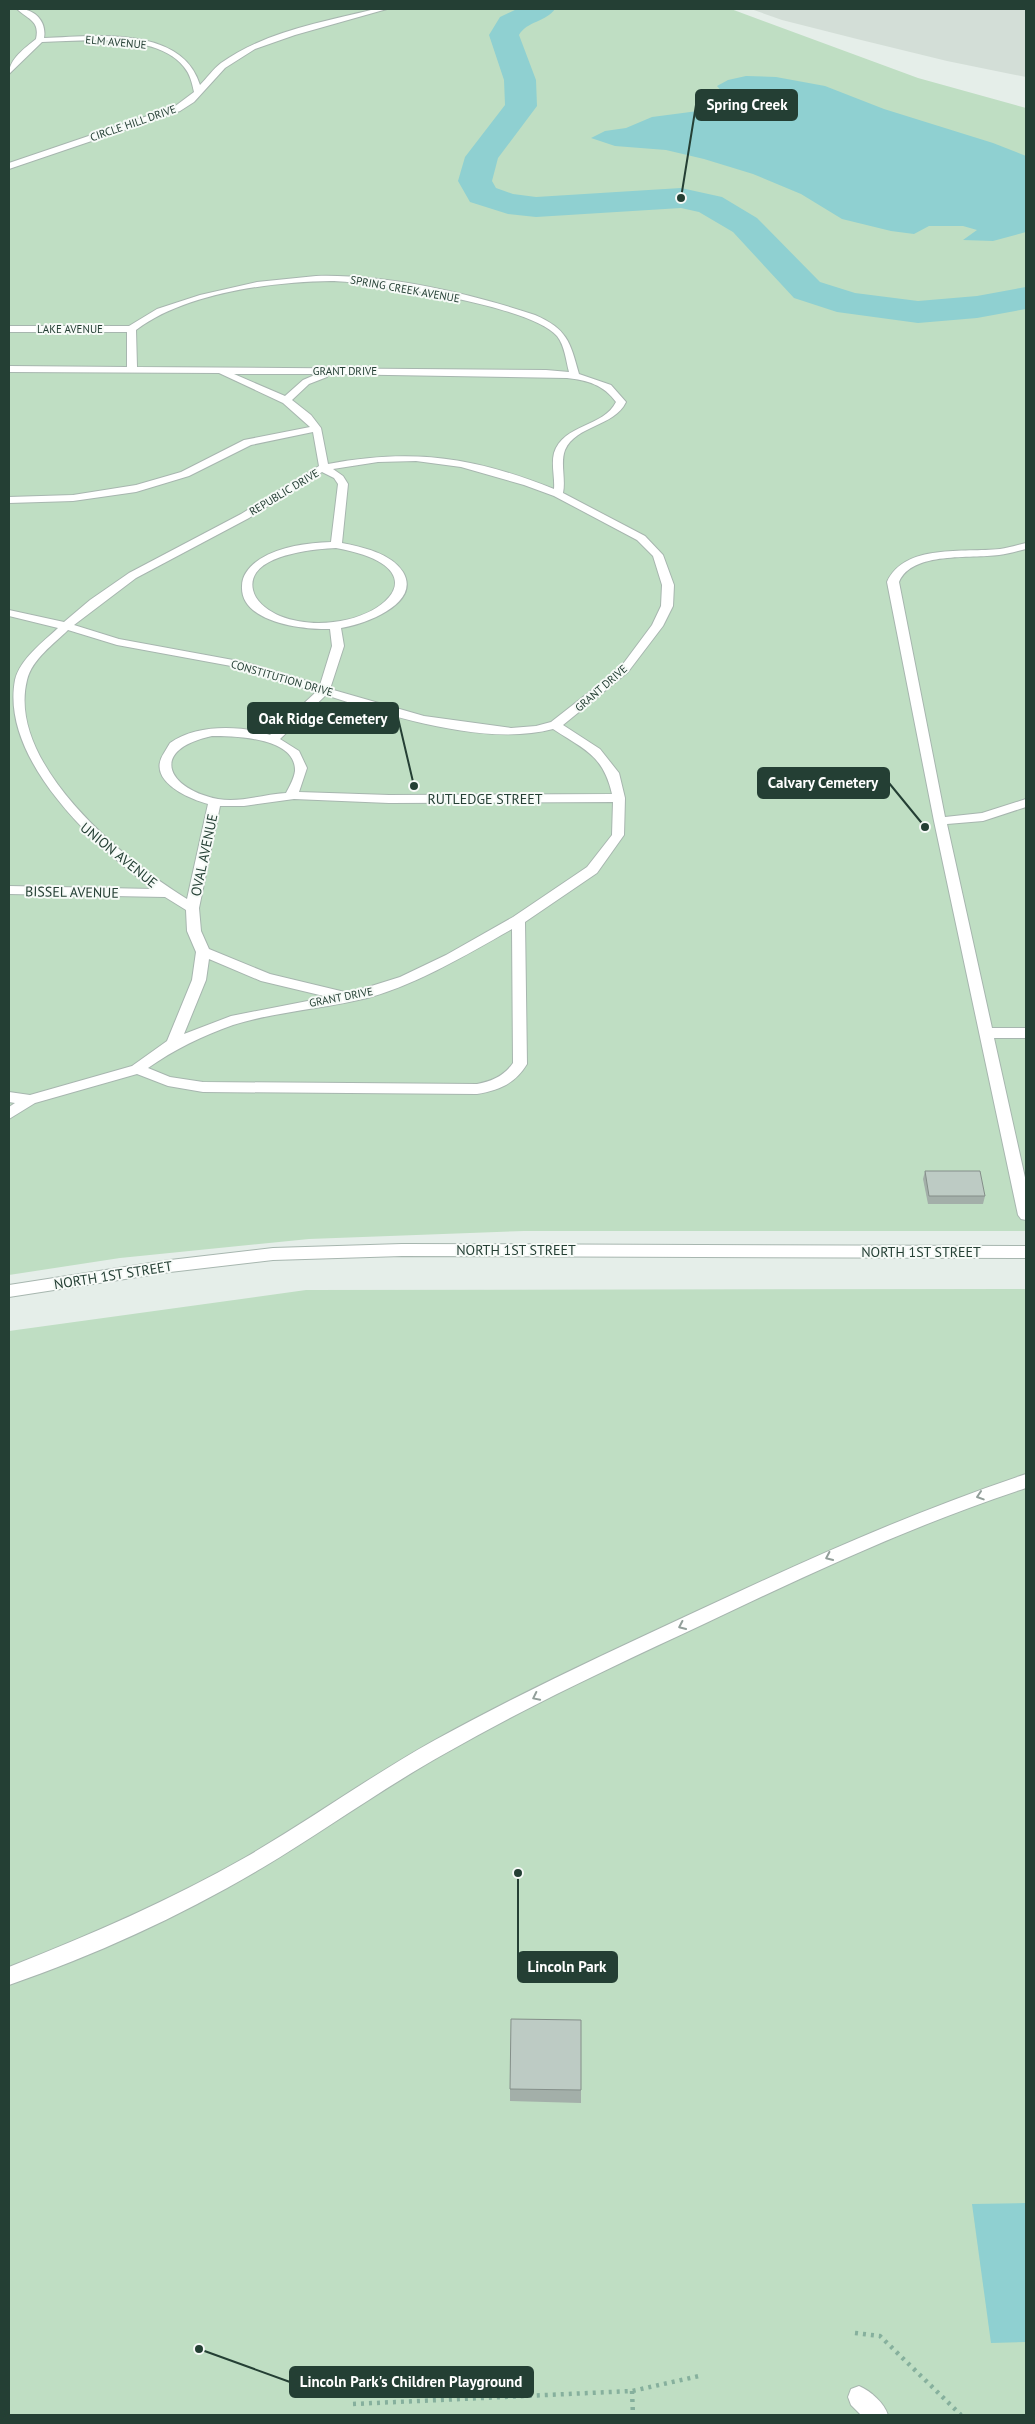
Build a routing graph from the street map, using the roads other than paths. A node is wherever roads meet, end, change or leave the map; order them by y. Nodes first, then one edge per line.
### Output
1 (22, 9) edge
2 (384, 9) edge
3 (40, 40) junction
4 (9, 72) edge
5 (198, 92) junction
6 (9, 166) edge
7 (9, 328) edge
8 (131, 329) junction
9 (9, 369) edge
10 (132, 370) junction
11 (218, 370) junction
12 (340, 371) junction
13 (576, 375) junction
14 (287, 400) junction
15 (316, 428) junction
16 (325, 467) junction
17 (558, 494) junction
18 (9, 500) edge
19 (336, 545) junction
20 (1026, 546) edge
21 (9, 613) edge
22 (66, 626) junction
23 (335, 626) junction
24 (324, 690) junction
25 (555, 725) junction
26 (273, 739) junction
27 (291, 796) junction
28 (619, 798) junction
29 (215, 802) junction
30 (1026, 803) edge
31 (940, 821) junction
32 (9, 890) edge
33 (166, 893) junction
34 (192, 908) junction
35 (518, 920) junction
36 (203, 952) junction
37 (345, 996) junction
38 (986, 1033) junction
39 (1026, 1033) edge
40 (173, 1044) junction
41 (137, 1069) junction
42 (9, 1097) edge
43 (30, 1100) junction
44 (9, 1114) edge
45 (1026, 1215) edge
46 (1026, 1252) edge
47 (9, 1291) edge
48 (1026, 1481) edge
49 (9, 1976) edge
50 (858, 2406) edge
51 (877, 2415) edge

1 - 3 street
2 - 5 street, CIRCLE HILL DRIVE
3 - 4 street
3 - 5 street, ELM AVENUE
5 - 6 street, CIRCLE HILL DRIVE
7 - 8 street, LAKE AVENUE
8 - 10 street
8 - 13 street, SPRING CREEK AVENUE
9 - 10 street, GRANT DRIVE
10 - 11 street, GRANT DRIVE
11 - 12 street, GRANT DRIVE
11 - 14 street
12 - 13 street, GRANT DRIVE
12 - 14 street
13 - 17 street, GRANT DRIVE
14 - 15 street
15 - 16 street
15 - 18 street
16 - 17 street, REPUBLIC DRIVE
16 - 19 street
16 - 22 street, REPUBLIC DRIVE
17 - 25 street, GRANT DRIVE
19 - 23 street
19 - 23 street
20 - 31 street
21 - 22 street, CONSTITUTION DRIVE
22 - 24 street, CONSTITUTION DRIVE
22 - 33 street, UNION AVENUE
23 - 24 street
24 - 25 street, CONSTITUTION DRIVE
24 - 26 street
25 - 28 street, GRANT DRIVE
26 - 27 street, OVAL AVENUE
26 - 29 street, OVAL AVENUE
27 - 28 street, RUTLEDGE STREET
27 - 29 street, OVAL AVENUE
28 - 35 street, GRANT DRIVE
29 - 34 street, OVAL AVENUE
30 - 31 street
31 - 38 street
32 - 33 street, BISSEL AVENUE
33 - 34 street, UNION AVENUE
34 - 36 street
35 - 37 street, GRANT DRIVE
35 - 41 street
36 - 37 street
36 - 40 street
37 - 40 street, GRANT DRIVE
38 - 39 street
38 - 45 street
40 - 41 street, GRANT DRIVE
41 - 43 street, GRANT DRIVE
42 - 43 street, GRANT DRIVE
43 - 44 street
46 - 47 street, NORTH 1ST STREET
48 -> 49 street
50 - 51 street

